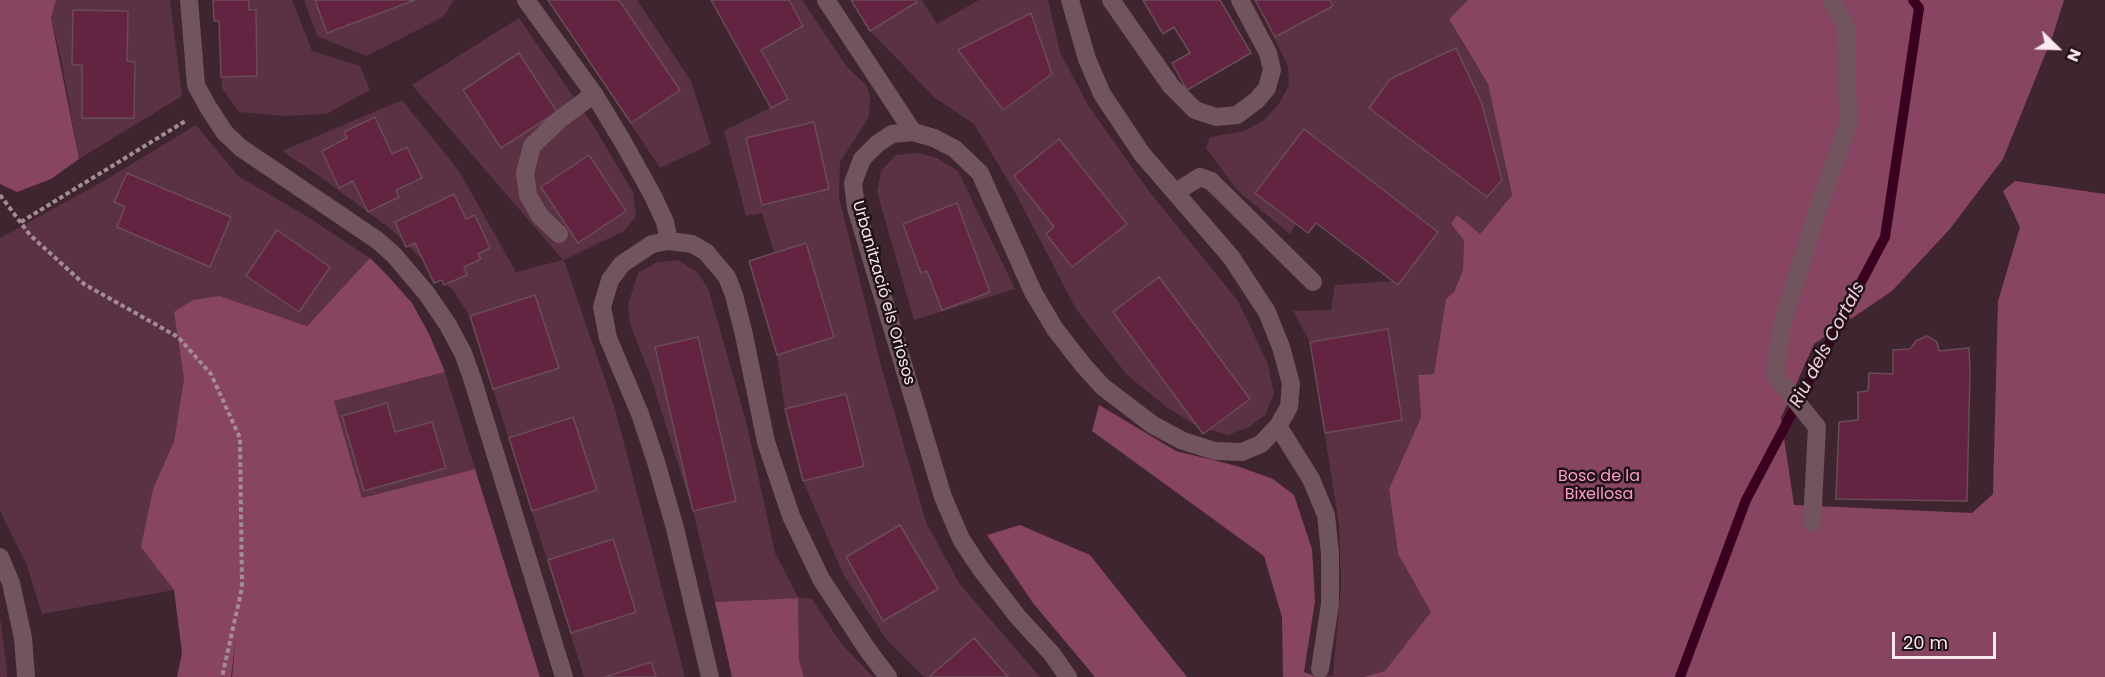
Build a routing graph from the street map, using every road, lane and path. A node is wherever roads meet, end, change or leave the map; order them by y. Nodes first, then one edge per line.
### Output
1 (189, 0) edge
2 (526, 0) edge
3 (825, 0) edge
4 (1070, 0) edge
5 (1112, 0) edge
6 (1239, 0) edge
7 (1831, 0) edge
8 (594, 94) junction
9 (208, 107) junction
10 (913, 132) junction
11 (1176, 192) junction
12 (0, 195) edge
13 (21, 222) junction
14 (559, 234) dead end
15 (669, 241) junction
16 (1313, 282) dead end
17 (1278, 426) junction
18 (1812, 523) dead end
19 (0, 557) edge
20 (1320, 669) dead end
21 (26, 677) edge
22 (222, 677) edge
23 (564, 677) edge
24 (710, 677) edge
25 (888, 677) edge
26 (1068, 677) edge

1 - 9 street
2 - 8 street
3 - 10 street
4 - 11 street
5 - 6 street
7 - 18 street
8 - 14 street
8 - 15 street
9 - 13 path
9 - 23 street
10 - 17 street
10 - 26 street, Urbanització els Oriosos
11 - 16 street
11 - 17 street
12 - 13 path
13 - 22 path
15 - 24 street
15 - 25 street
17 - 20 street
19 - 21 street

